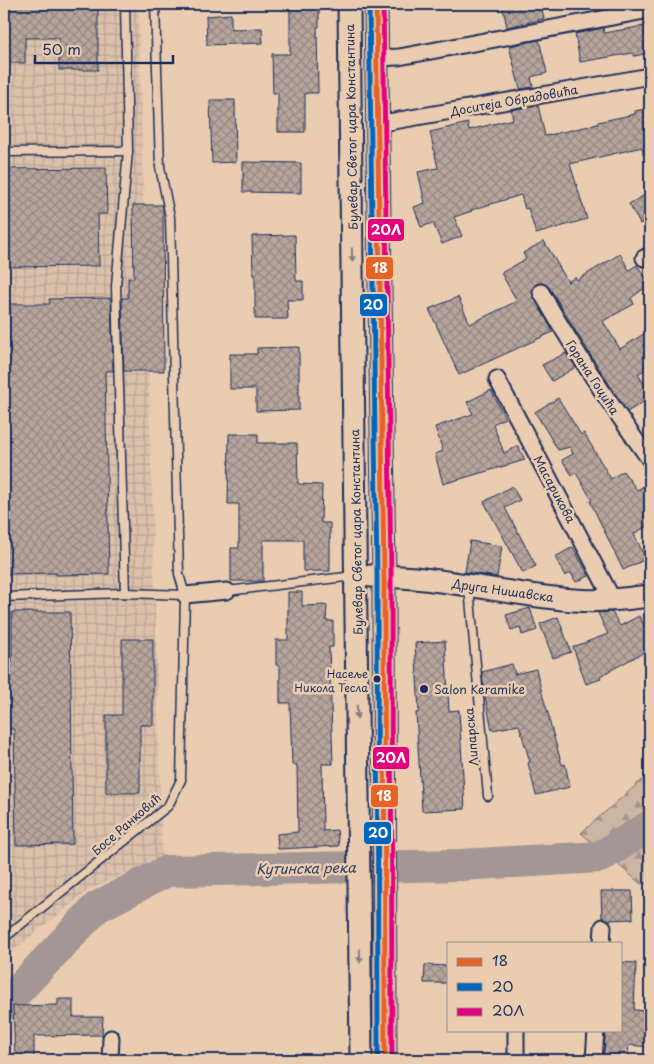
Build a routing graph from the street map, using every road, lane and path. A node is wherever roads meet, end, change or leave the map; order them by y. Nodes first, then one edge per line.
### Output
1 (125, 4) edge
2 (155, 4) edge
3 (349, 4) edge
4 (376, 4) edge
5 (650, 10) edge
6 (376, 58) junction
7 (650, 76) edge
8 (377, 124) junction
9 (128, 151) junction
10 (4, 152) edge
11 (541, 292) dead end
12 (497, 379) dead end
13 (650, 460) edge
14 (356, 576) junction
15 (384, 576) junction
16 (469, 586) junction
17 (227, 591) joint
18 (125, 594) junction
19 (185, 595) junction
20 (650, 596) edge
21 (4, 597) edge
22 (612, 600) junction
23 (488, 796) dead end
24 (603, 927) dead end
25 (4, 938) edge
26 (602, 942) edge
27 (516, 1032) edge
28 (596, 1032) edge
29 (111, 1038) dead end
30 (110, 1060) edge
31 (361, 1060) edge
32 (385, 1060) edge
33 (516, 1060) edge
34 (594, 1060) edge

1 - 9 lane
2 - 19 lane, Босе Ранковић
3 -> 14 main road, Булевар Светог цара Константина
4 - 6 main road
5 - 6 street
6 - 8 main road
7 - 8 street, Доситеја Обрадовића
8 - 15 main road
9 - 10 lane
9 - 18 lane
11 - 13 street, Горана Гоцића
12 - 22 street, Масарикова
14 - 15 main road, Друга Нишавска
14 - 17 lane
14 -> 31 main road, Булевар Светог цара Константина
15 - 16 main road, Друга Нишавска
15 - 32 main road
16 - 22 main road, Друга Нишавска
16 - 23 lane, Липарска
17 - 19 street
18 - 19 lane
18 - 21 lane
19 - 25 lane, Босе Ранковић
20 - 22 main road, Друга Нишавска
24 - 26 street
27 - 33 street
28 - 34 street
29 - 30 street

